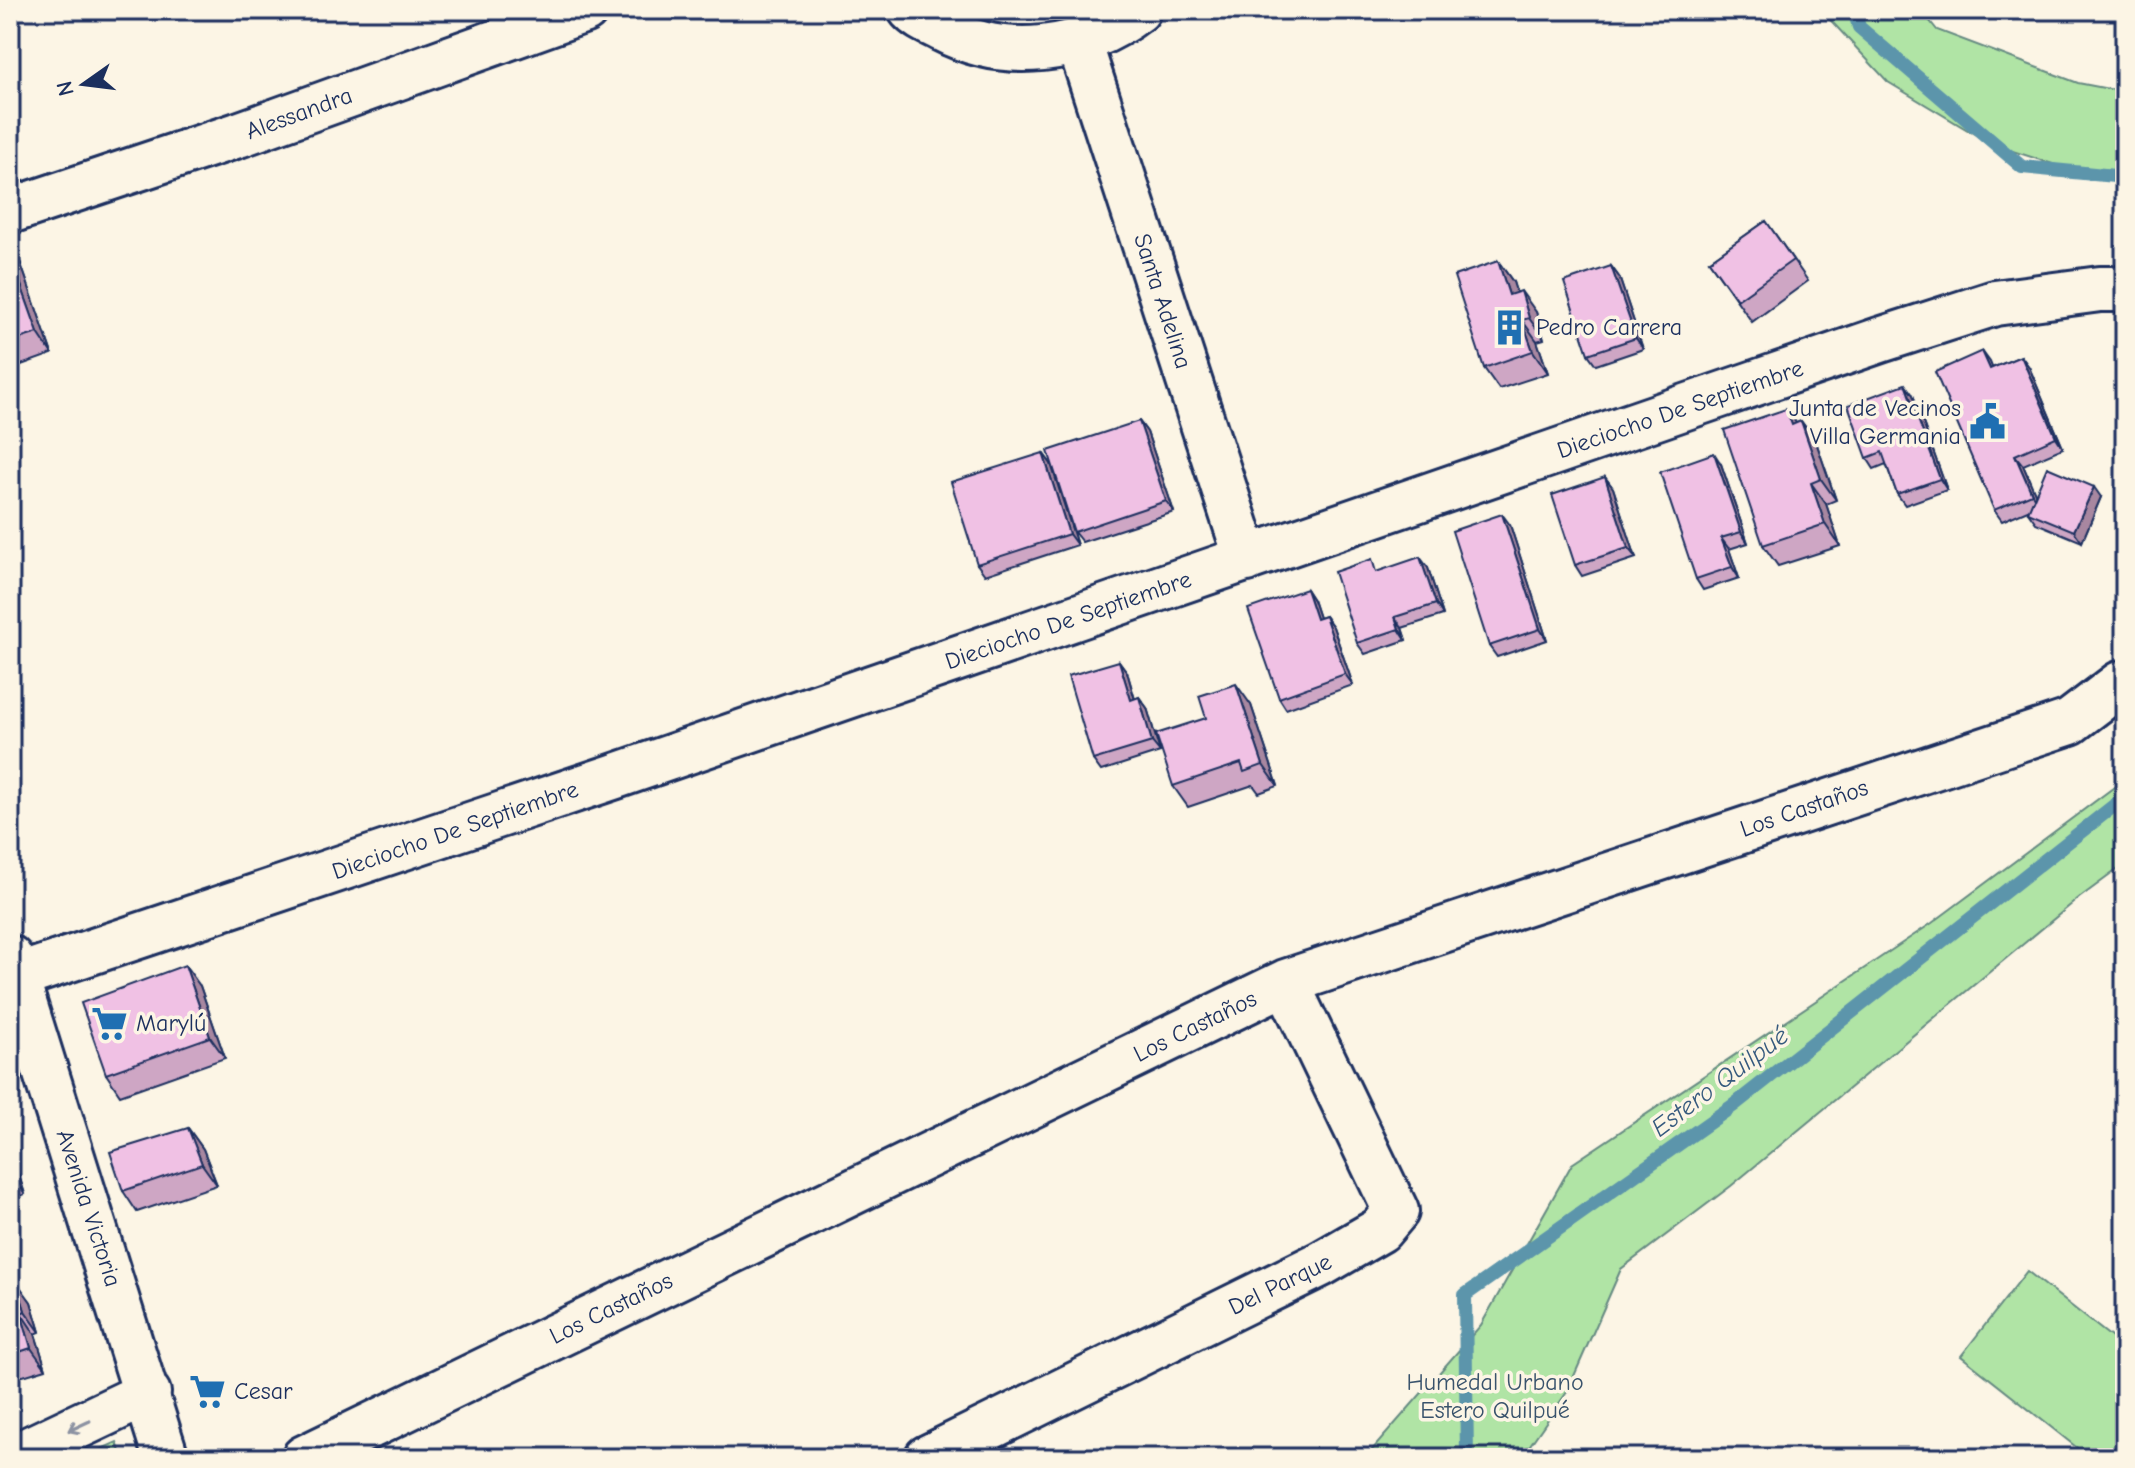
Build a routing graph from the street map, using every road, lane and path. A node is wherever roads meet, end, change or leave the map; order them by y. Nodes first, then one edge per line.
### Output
1 (585, 10) edge
2 (911, 10) edge
3 (1138, 10) edge
4 (1079, 42) junction
5 (10, 211) edge
6 (2125, 289) edge
7 (1247, 559) junction
8 (2120, 684) dead end
9 (13, 967) edge
10 (1286, 982) junction
11 (148, 1393) junction
12 (11, 1458) edge
13 (166, 1458) edge
14 (304, 1458) edge
15 (927, 1458) edge

1 - 5 street, Alessandra
2 - 4 street
3 - 4 street
4 - 7 street, Santa Adelina
6 - 7 street, Dieciocho De Septiembre
7 - 9 street, Dieciocho De Septiembre
8 - 10 street, Los Castaños
9 - 11 street, Avenida Victoria
10 - 14 street, Los Castaños
10 - 15 street, Del Parque
11 -> 12 street
11 - 13 street, Avenida Victoria

